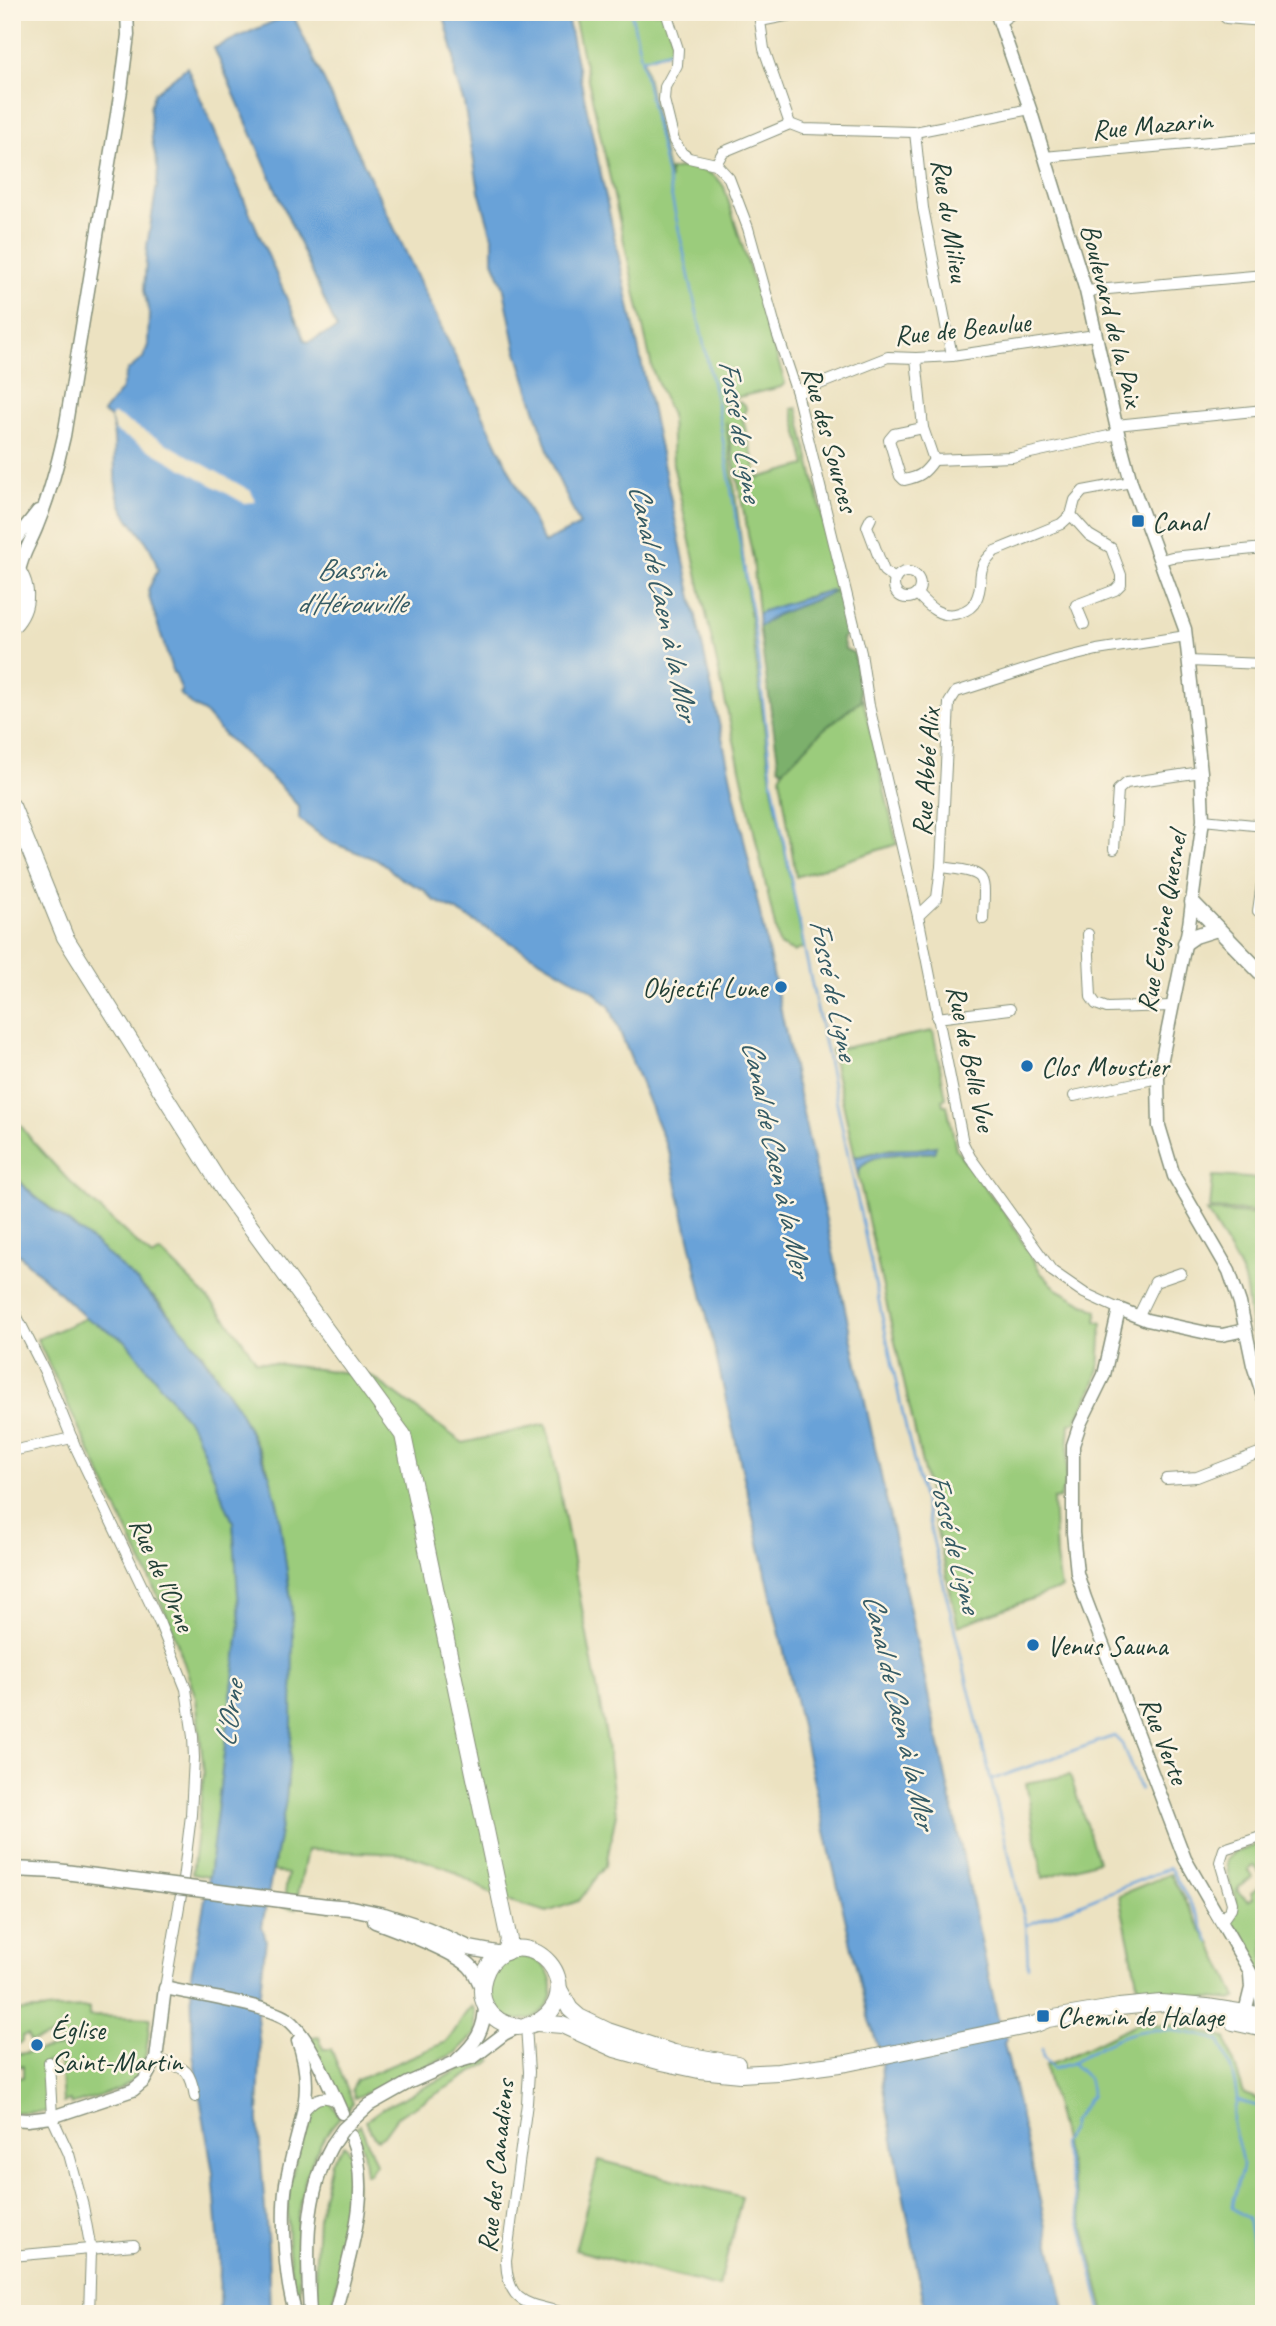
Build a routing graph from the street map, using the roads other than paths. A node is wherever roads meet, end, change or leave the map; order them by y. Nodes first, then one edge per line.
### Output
1 (127, 12) edge
2 (666, 12) edge
3 (806, 12) edge
4 (1014, 12) edge
5 (1128, 12) edge
6 (1183, 12) edge
7 (1220, 12) edge
8 (998, 17) edge
9 (1264, 21) edge
10 (1030, 108) junction
11 (790, 124) junction
12 (915, 132) junction
13 (1264, 137) edge
14 (1044, 158) junction
15 (716, 164) junction
16 (1264, 275) edge
17 (1086, 291) junction
18 (1095, 335) junction
19 (952, 356) junction
20 (916, 358) junction
21 (797, 393) junction
22 (1264, 410) edge
23 (923, 428) junction
24 (1117, 429) junction
25 (934, 460) junction
26 (1131, 482) junction
27 (47, 500) junction
28 (1071, 514) junction
29 (871, 518) dead end
30 (12, 544) edge
31 (1264, 548) edge
32 (1161, 560) junction
33 (16, 568) edge
34 (895, 579) junction
35 (917, 594) junction
36 (1084, 624) dead end
37 (12, 625) edge
38 (1185, 632) junction
39 (1188, 661) junction
40 (1264, 664) edge
41 (1201, 772) junction
42 (12, 806) edge
43 (1203, 820) junction
44 (1264, 827) edge
45 (1114, 849) dead end
46 (941, 867) junction
47 (1264, 869) edge
48 (1192, 902) junction
49 (1261, 911) edge
50 (918, 916) junction
51 (983, 919) dead end
52 (1217, 929) junction
53 (1088, 934) dead end
54 (1185, 943) junction
55 (1264, 976) edge
56 (1171, 1006) junction
57 (1010, 1009) dead end
58 (937, 1018) junction
59 (1158, 1078) junction
60 (1074, 1096) dead end
61 (1181, 1273) dead end
62 (12, 1307) edge
63 (1119, 1309) junction
64 (1138, 1317) junction
65 (1245, 1330) junction
66 (1264, 1399) edge
67 (72, 1438) junction
68 (12, 1451) edge
69 (1264, 1451) edge
70 (1166, 1479) dead end
71 (1264, 1836) edge
72 (12, 1869) edge
73 (183, 1880) dead end
74 (181, 1895) dead end
75 (327, 1906) junction
76 (1221, 1922) junction
77 (509, 1949) junction
78 (481, 1985) junction
79 (165, 1989) junction
80 (559, 1989) junction
81 (485, 2004) junction
82 (1249, 2020) edge
83 (292, 2024) junction
84 (1037, 2024) junction
85 (527, 2025) junction
86 (156, 2059) junction
87 (49, 2062) dead end
88 (453, 2063) junction
89 (795, 2069) junction
90 (195, 2097) dead end
91 (339, 2107) joint
92 (303, 2112) junction
93 (52, 2117) junction
94 (12, 2119) edge
95 (351, 2136) dead end
96 (134, 2245) dead end
97 (91, 2250) junction
98 (12, 2256) edge
99 (89, 2314) edge
100 (296, 2314) edge
101 (310, 2314) edge
102 (335, 2314) edge
103 (567, 2314) edge

1 - 27 street
2 - 15 street
3 - 11 street
4 - 8 street
5 - 6 street
7 - 9 street
8 - 10 street, Boulevard de la Paix
10 - 12 street
10 - 14 street, Boulevard de la Paix
11 - 12 street
11 - 15 street
12 - 19 street, Rue du Milieu
13 - 14 street, Rue Mazarin
14 - 17 street, Boulevard de la Paix
15 - 21 street, Rue des Sources
16 - 17 street
17 - 18 street, Boulevard de la Paix
18 - 19 street, Rue de Beaulue
18 - 24 street, Boulevard de la Paix
19 - 20 street, Rue de Beaulue
20 - 21 street, Rue de Beaulue
20 - 23 street
21 - 50 street, Rue des Sources
22 - 24 street
23 - 25 street
23 - 25 street
24 - 25 street
24 - 26 street, Boulevard de la Paix
26 - 28 street
26 - 32 street, Boulevard de la Paix
27 - 30 street
27 - 33 street
28 - 35 street
28 - 36 street
29 - 34 street
31 - 32 street
32 - 38 street, Boulevard de la Paix
33 - 37 main road
34 - 35 street
34 - 35 street
38 - 39 street, Rue Eugène Quesnel
38 - 46 street, Rue Abbé Alix
39 - 40 street
39 - 41 street, Rue Eugène Quesnel
41 - 43 street, Rue Eugène Quesnel
41 - 45 street
42 - 77 main road
43 - 44 street
43 - 48 street, Rue Eugène Quesnel
46 - 50 street, Rue Abbé Alix
46 - 51 street
47 - 49 street
48 - 52 main road
48 - 54 street, Rue Eugène Quesnel
50 - 58 street, Rue de Belle Vue
52 - 54 main road
52 - 55 main road
53 - 56 street
54 - 56 street, Rue Eugène Quesnel
56 - 59 street, Rue Eugène Quesnel
57 - 58 street
58 - 63 street, Rue de Belle Vue
59 - 60 street
59 - 65 street, Rue Eugène Quesnel
61 - 64 street
62 - 67 street, Rue de l'Orne
63 - 64 street, Rue de Belle Vue
63 - 76 street, Rue Verte
64 - 65 street, Rue de Belle Vue
65 - 66 street, Rue Eugène Quesnel
67 - 68 street
67 - 73 street, Rue de l'Orne
69 - 70 street
71 - 76 street
72 - 75 main road, bridge
74 - 79 street
75 - 77 main road
75 - 78 main road
76 - 82 street, Rue Verte
77 - 78 main road
77 - 80 main road
78 - 81 main road
79 - 83 street
79 - 86 street
80 - 85 main road
80 - 89 main road
81 - 85 main road
81 - 88 street
82 - 84 main road
82 - 84 main road
83 - 91 street
83 - 92 street
84 - 89 main road
85 - 88 street
85 - 89 main road
85 - 103 street, Rue des Canadiens
86 - 90 street
86 - 93 street
87 - 93 street
88 - 101 street, bridge
91 - 92 street
92 - 100 street
93 - 94 street
93 - 97 street
95 - 102 street
96 - 97 street
97 - 98 street
97 - 99 street

